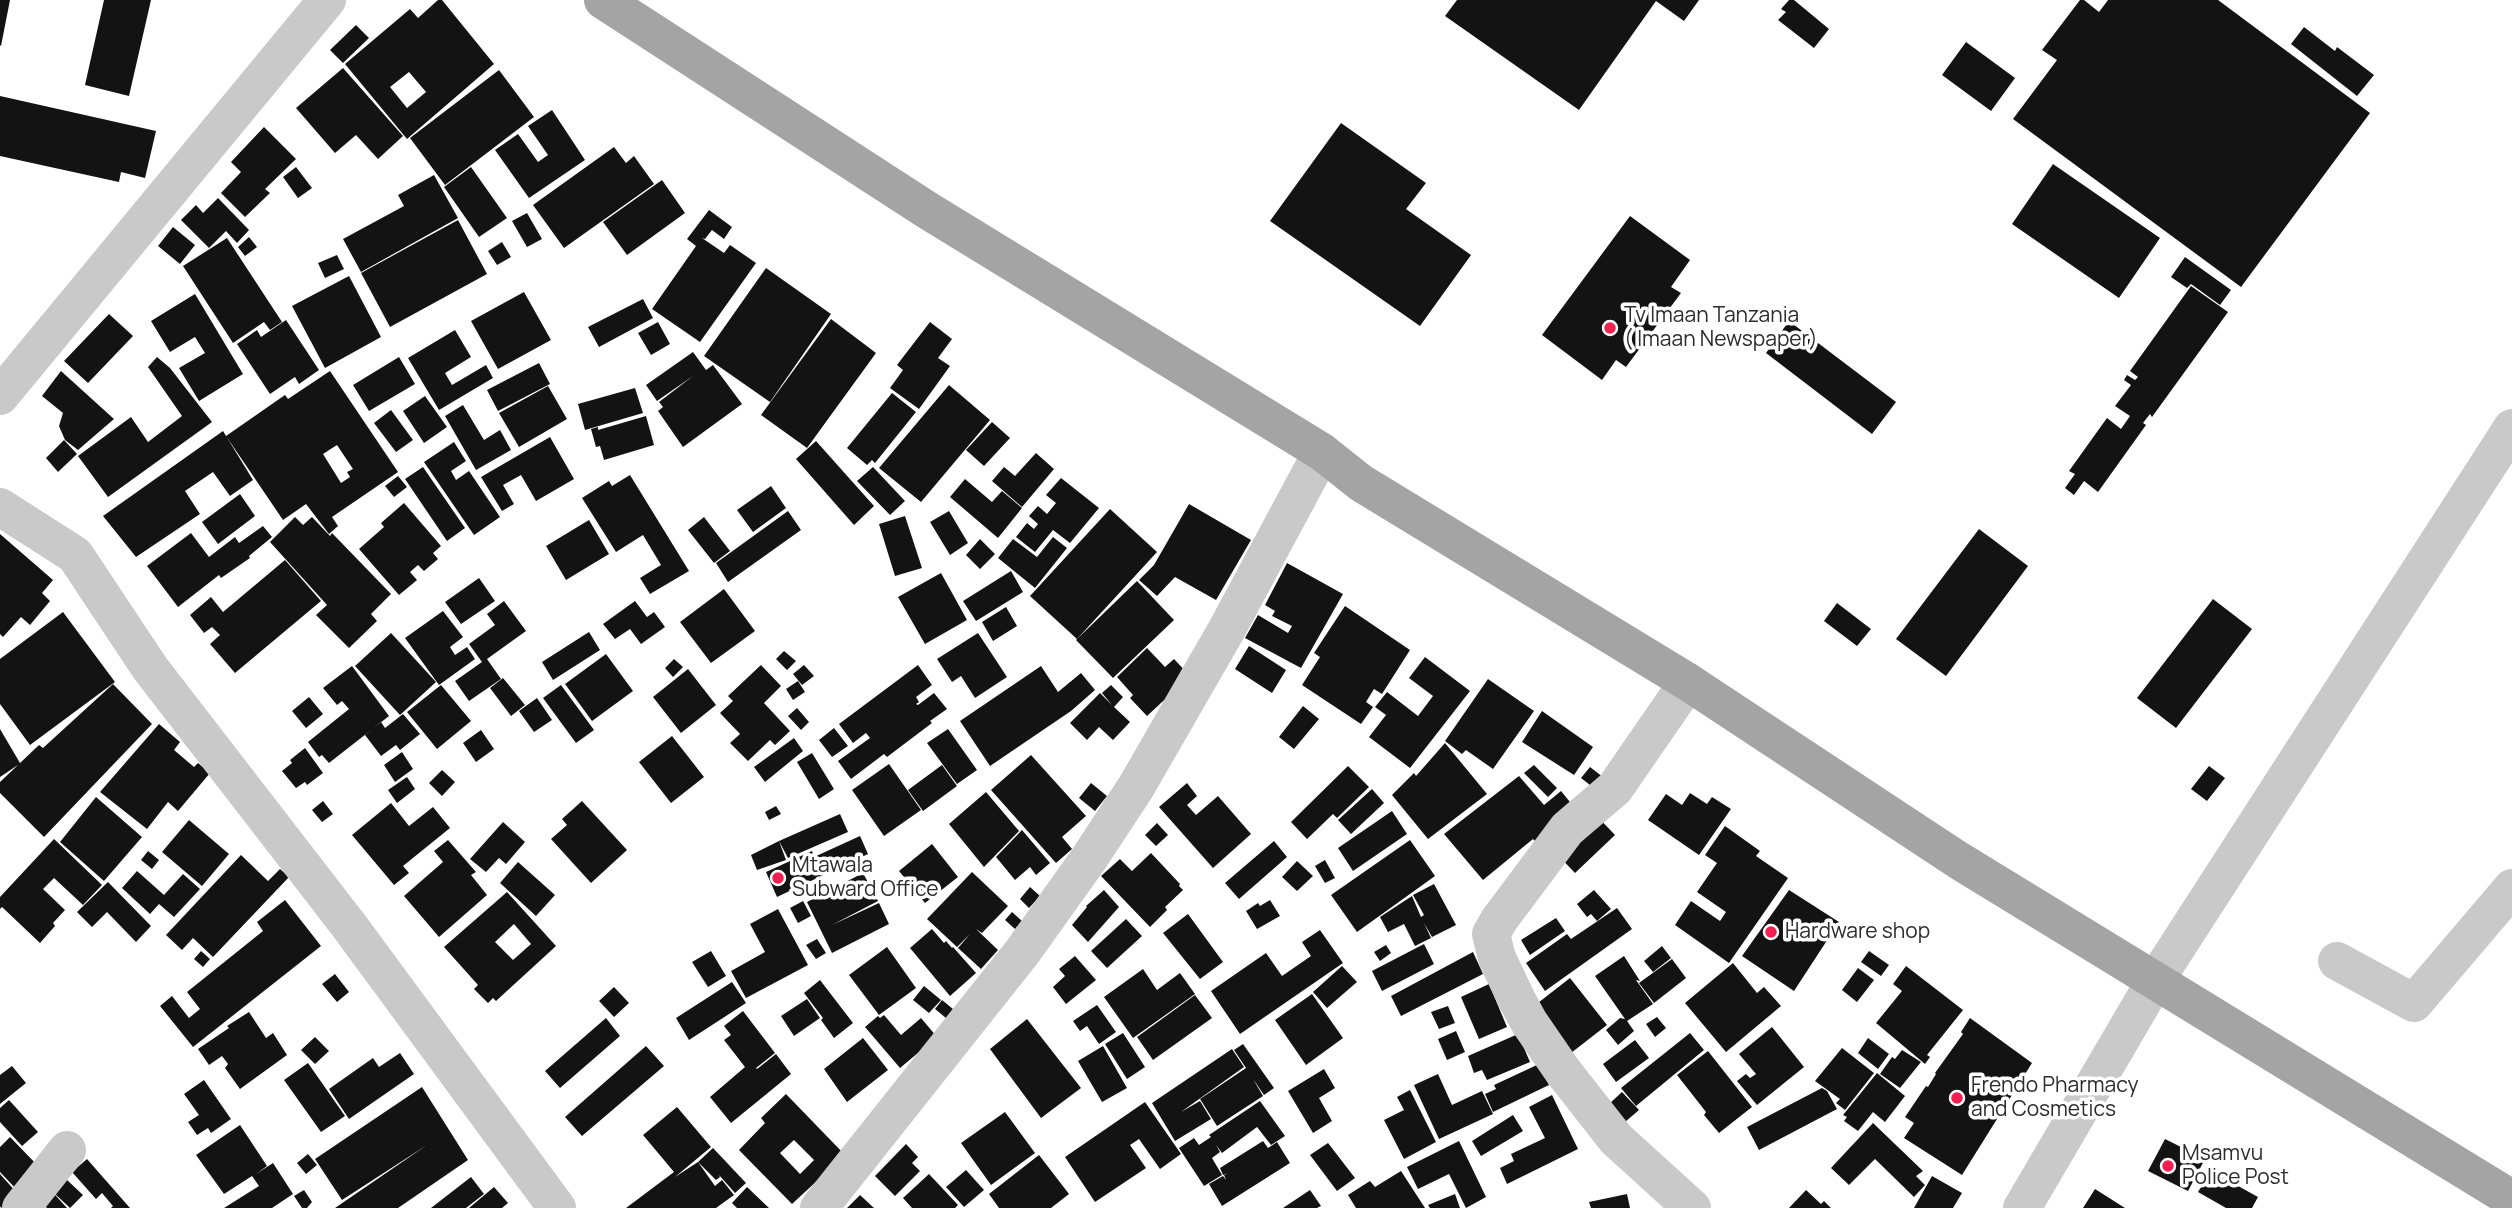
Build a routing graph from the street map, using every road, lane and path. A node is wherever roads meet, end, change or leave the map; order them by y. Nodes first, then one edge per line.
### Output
1 (327, 0) edge
2 (603, 0) edge
3 (0, 396) edge
4 (2512, 428) edge
5 (1322, 452) junction
6 (0, 507) edge
7 (1688, 682) junction
8 (2512, 888) edge
9 (2337, 961) dead end
10 (2155, 981) junction
11 (67, 1150) dead end
12 (2512, 1199) edge
13 (21, 1208) edge
14 (557, 1208) edge
15 (820, 1208) edge
16 (1692, 1208) edge
17 (2022, 1208) edge

1 - 3 street
2 - 5 main road
4 - 10 street
5 - 7 main road
5 - 15 street
6 - 14 street
7 - 10 main road
7 - 16 street
8 - 9 street
10 - 12 main road
10 - 17 street
11 - 13 street

